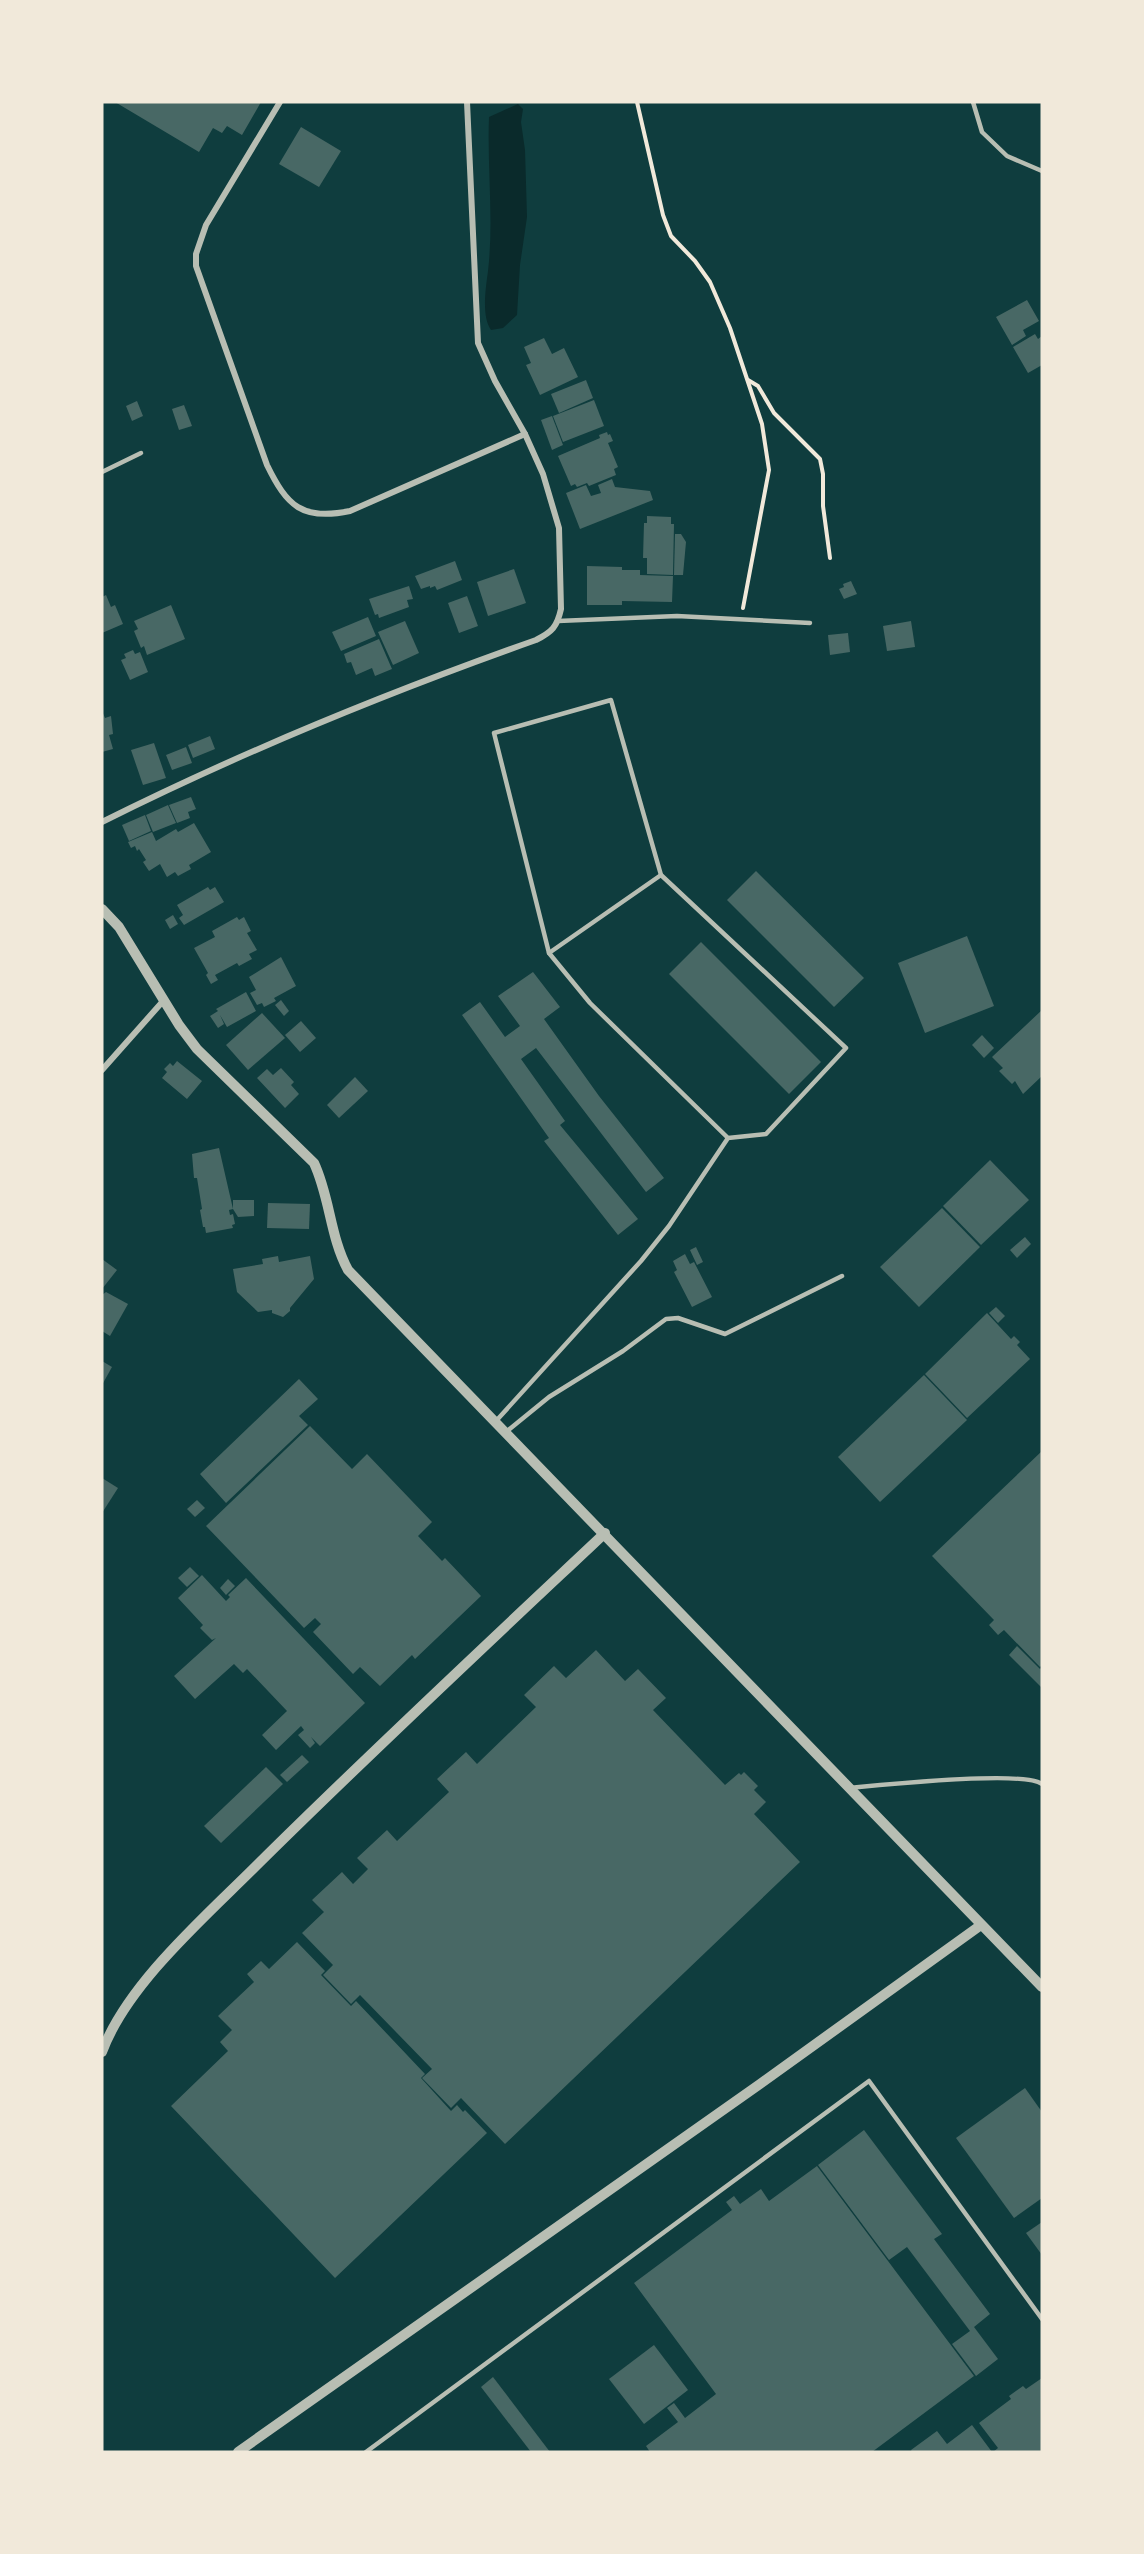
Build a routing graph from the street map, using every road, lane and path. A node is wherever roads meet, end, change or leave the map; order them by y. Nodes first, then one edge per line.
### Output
1 (279, 102) edge
2 (467, 102) edge
3 (637, 102) edge
4 (973, 102) edge
5 (1042, 171) edge
6 (747, 380) junction
7 (525, 434) junction
8 (141, 453) dead end
9 (102, 472) edge
10 (830, 558) dead end
11 (741, 618) junction
12 (558, 621) junction
13 (810, 623) dead end
14 (102, 822) edge
15 (661, 875) junction
16 (102, 909) edge
17 (549, 953) junction
18 (164, 1000) junction
19 (102, 1070) edge
20 (728, 1138) junction
21 (842, 1276) dead end
22 (496, 1421) junction
23 (506, 1432) junction
24 (605, 1533) junction
25 (1042, 1784) edge
26 (850, 1788) junction
27 (981, 1925) junction
28 (1042, 1987) edge
29 (102, 2052) edge
30 (1042, 2319) edge
31 (238, 2452) edge
32 (366, 2452) edge

1 - 7 street
2 - 7 street
3 - 6 path
4 - 5 lane
6 - 10 path
6 - 11 path
7 - 12 street
8 - 9 lane
11 - 12 lane
11 - 13 lane
12 - 14 street
15 - 17 lane
15 - 17 lane
15 - 20 lane
16 - 18 street
17 - 20 lane
18 - 19 street
18 - 22 street
20 - 22 lane
21 - 23 lane
22 - 23 street
23 - 24 street
24 - 26 street
24 - 29 street
25 - 26 lane
26 - 27 street
27 - 28 street
27 - 31 street
30 - 32 lane

